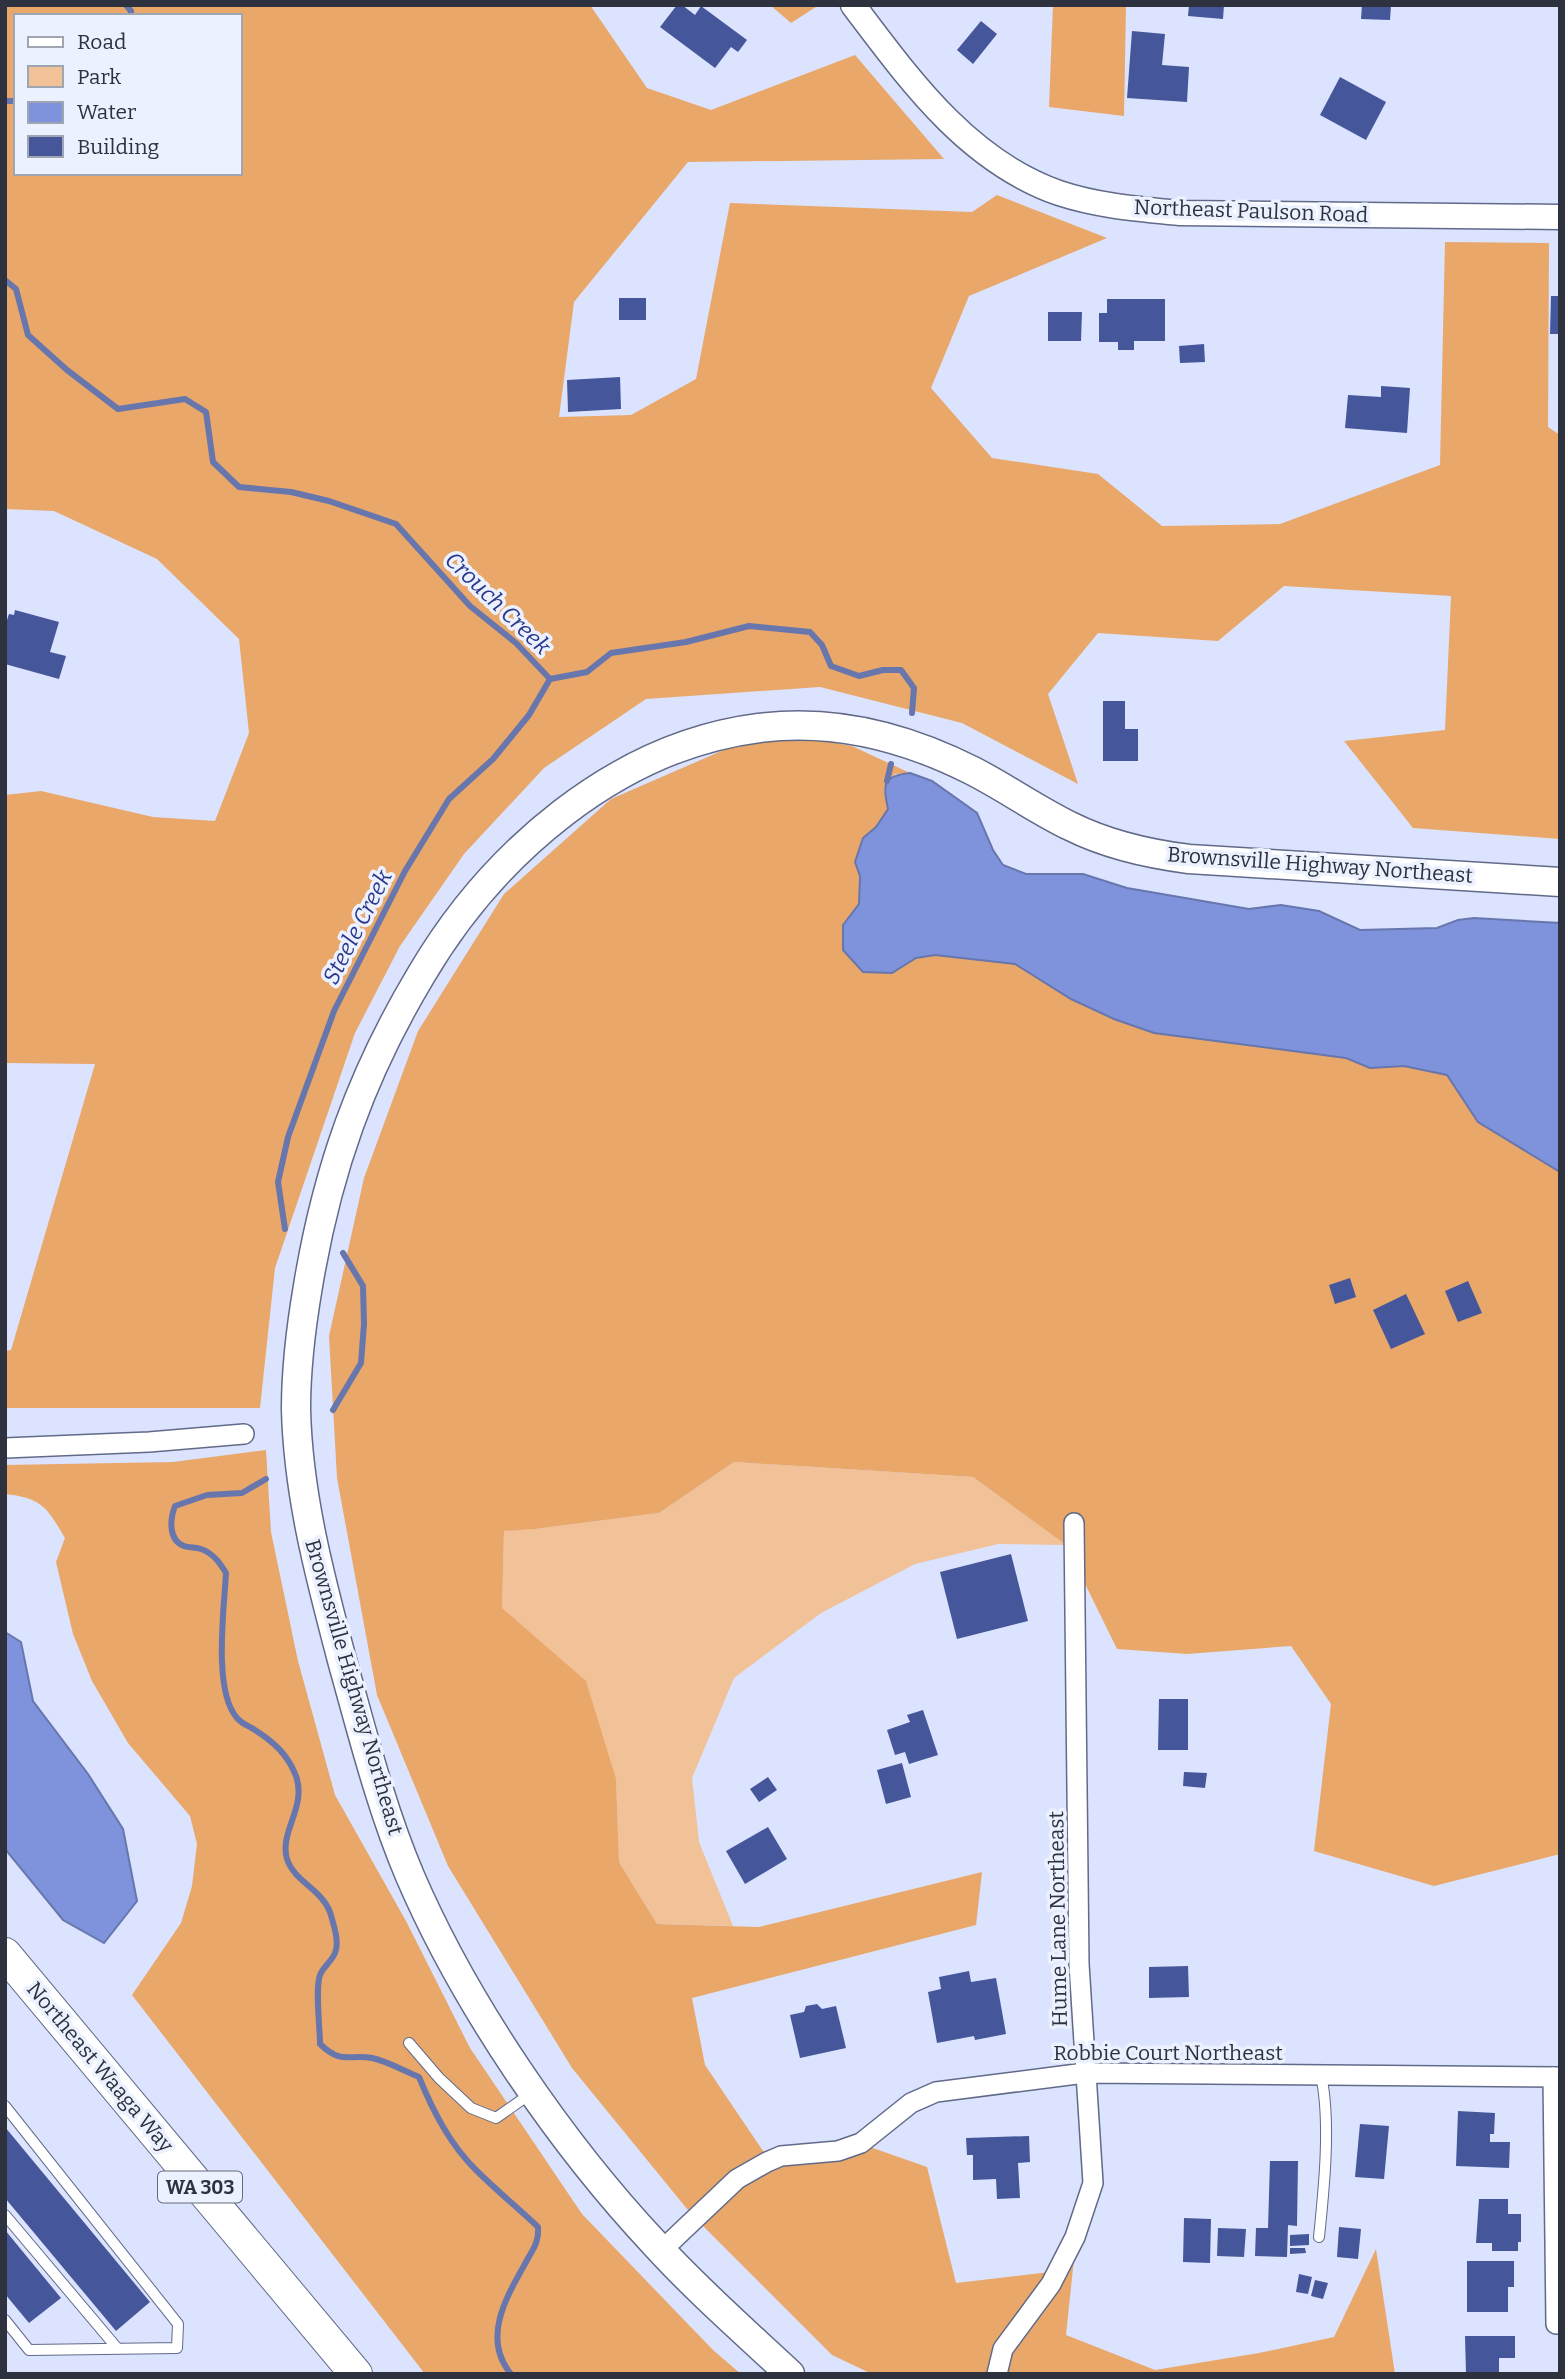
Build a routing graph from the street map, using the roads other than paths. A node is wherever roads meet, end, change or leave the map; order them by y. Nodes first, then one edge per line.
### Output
1 (853, 5) edge
2 (1560, 217) edge
3 (1560, 882) edge
4 (244, 1434) dead end
5 (5, 1448) edge
6 (1074, 1523) dead end
7 (5, 1954) edge
8 (409, 2043) dead end
9 (1085, 2073) junction
10 (1321, 2075) junction
11 (1556, 2077) edge
12 (533, 2092) junction
13 (5, 2106) edge
14 (5, 2215) edge
15 (1318, 2237) dead end
16 (661, 2251) junction
17 (5, 2320) edge
18 (1558, 2324) edge
19 (117, 2348) junction
20 (356, 2374) edge
21 (790, 2374) edge
22 (997, 2374) edge

1 - 2 street, Northeast Paulson Road
3 - 12 main road, Brownsville Highway Northeast
4 - 5 street
6 - 9 street, Hume Lane Northeast
7 - 20 highway, Northeast Waaga Way / WA 303
8 - 12 lane
9 - 10 street, Robbie Court Northeast
9 - 16 street, Robbie Court Northeast
9 - 22 street, Hume Lane Northeast
10 - 11 street, Robbie Court Northeast
10 - 15 lane
11 - 18 street
12 - 16 main road, Brownsville Highway Northeast
13 - 19 lane
14 - 19 lane
16 - 21 main road, Brownsville Highway Northeast
17 - 19 lane

